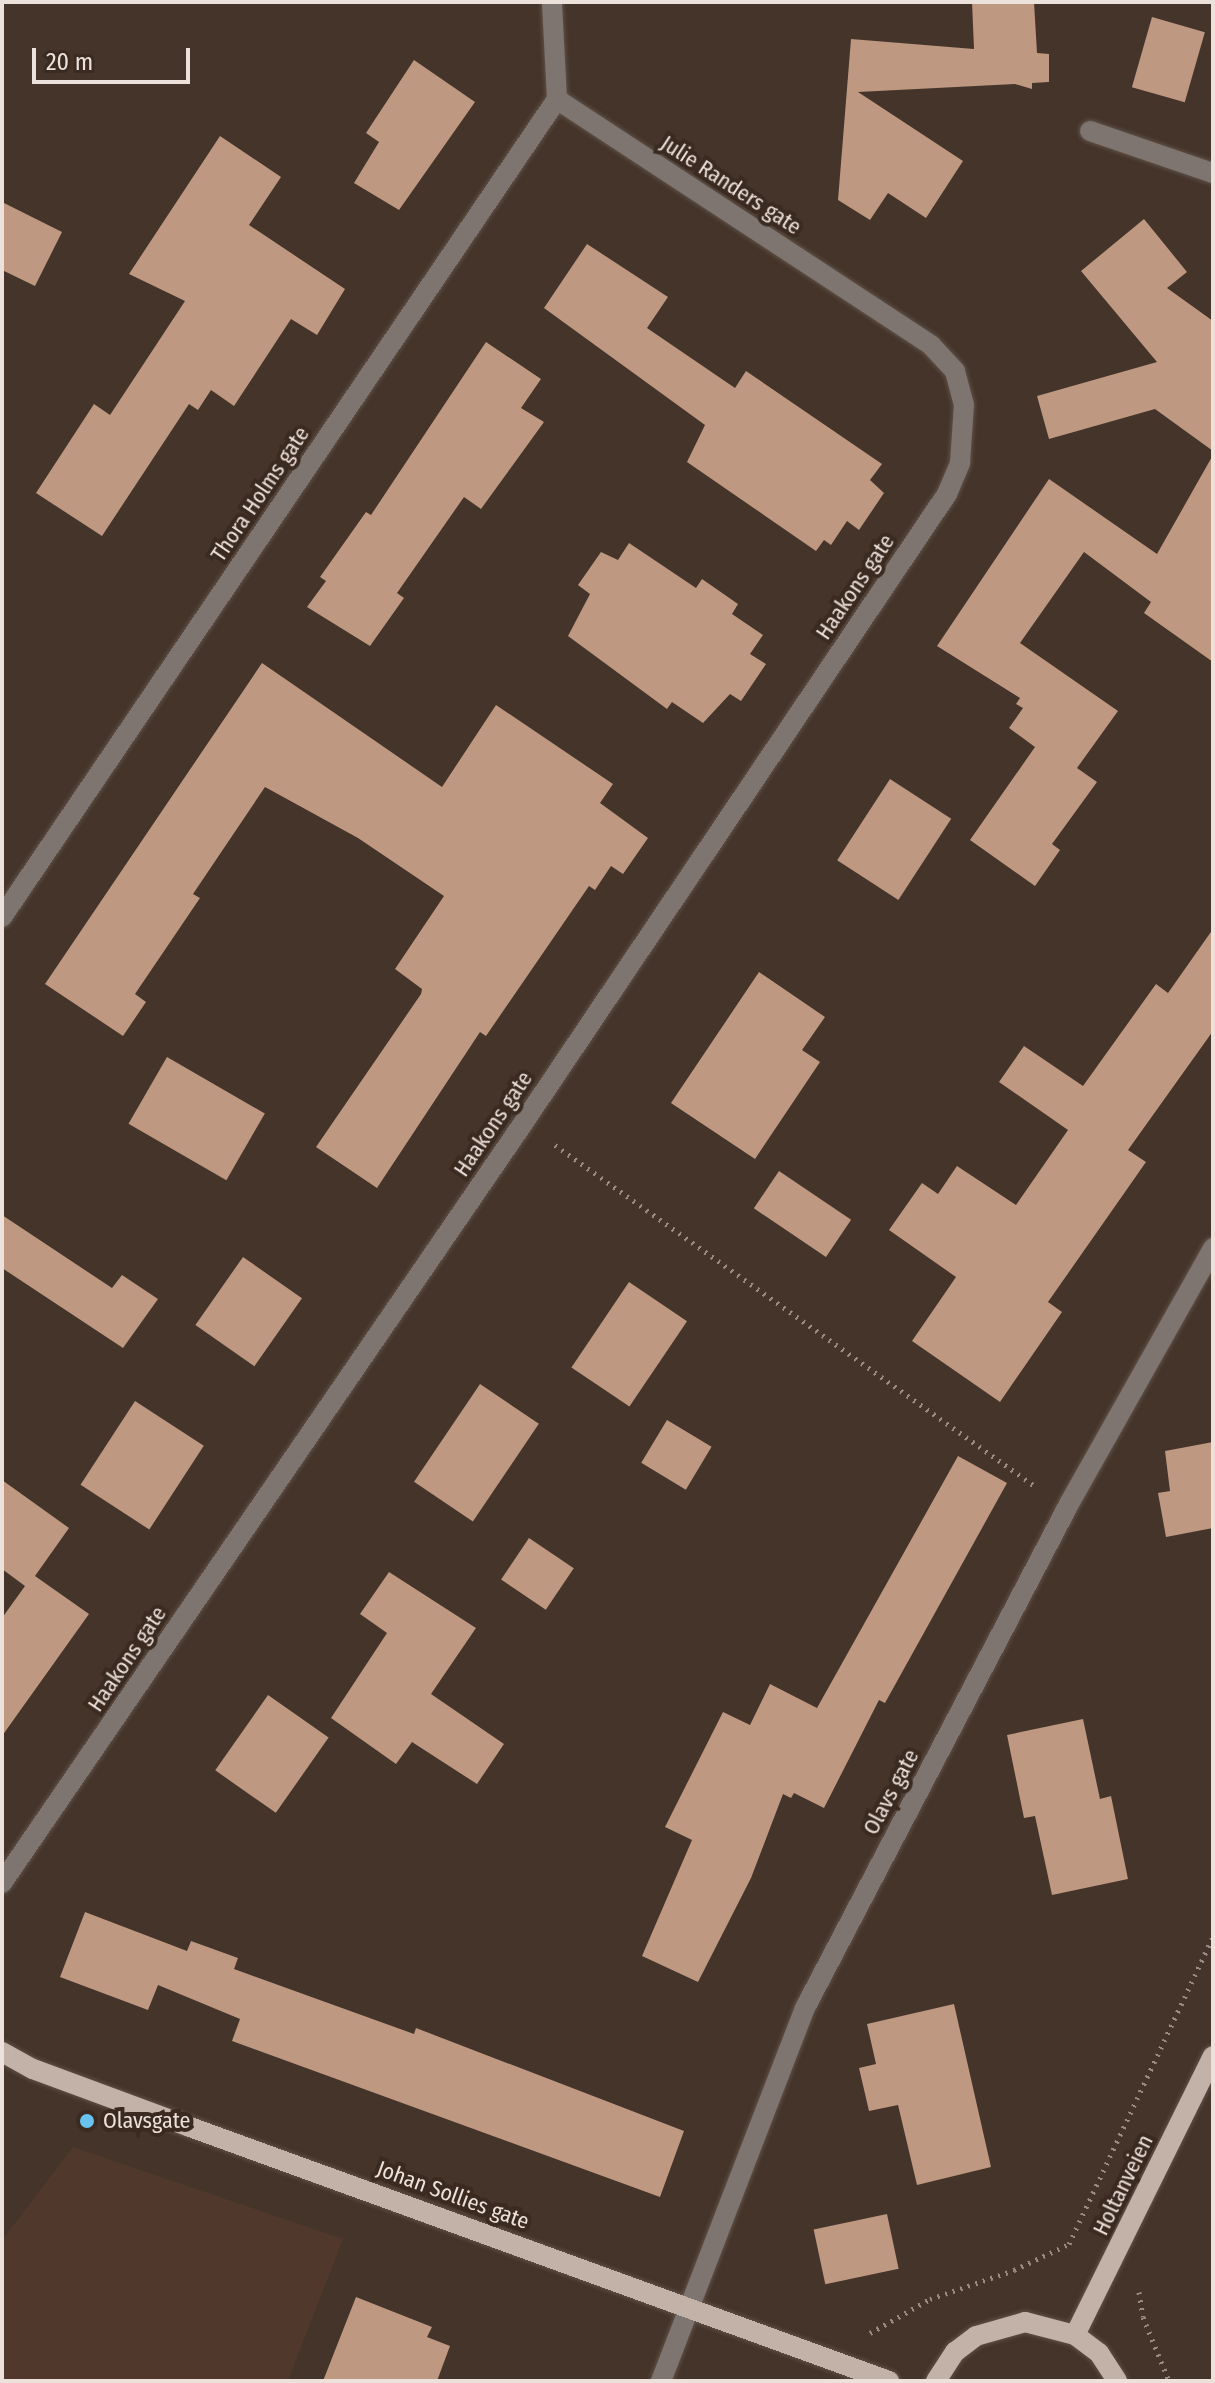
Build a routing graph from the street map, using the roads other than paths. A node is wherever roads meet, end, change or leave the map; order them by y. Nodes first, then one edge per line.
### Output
1 (552, 2) edge
2 (557, 99) junction
3 (1090, 131) dead end
4 (1213, 173) edge
5 (955, 371) joint
6 (2, 917) edge
7 (1213, 1248) edge
8 (2, 1883) edge
9 (2, 2052) edge
10 (1213, 2056) edge
11 (690, 2305) junction
12 (1075, 2335) junction
13 (661, 2381) edge
14 (889, 2381) edge
15 (936, 2381) edge
16 (1117, 2381) edge

1 - 2 street
2 - 5 street, Julie Randers gate
2 - 6 street, Thora Holms gate
3 - 4 street
5 - 8 street, Haakons gate
7 - 11 street, Olavs gate
9 - 11 main road, Johan Sollies gate
10 - 12 main road, Holtanveien
11 - 13 street, Olavs gate
11 - 14 main road, Johan Sollies gate
12 - 15 main road
12 - 16 main road

